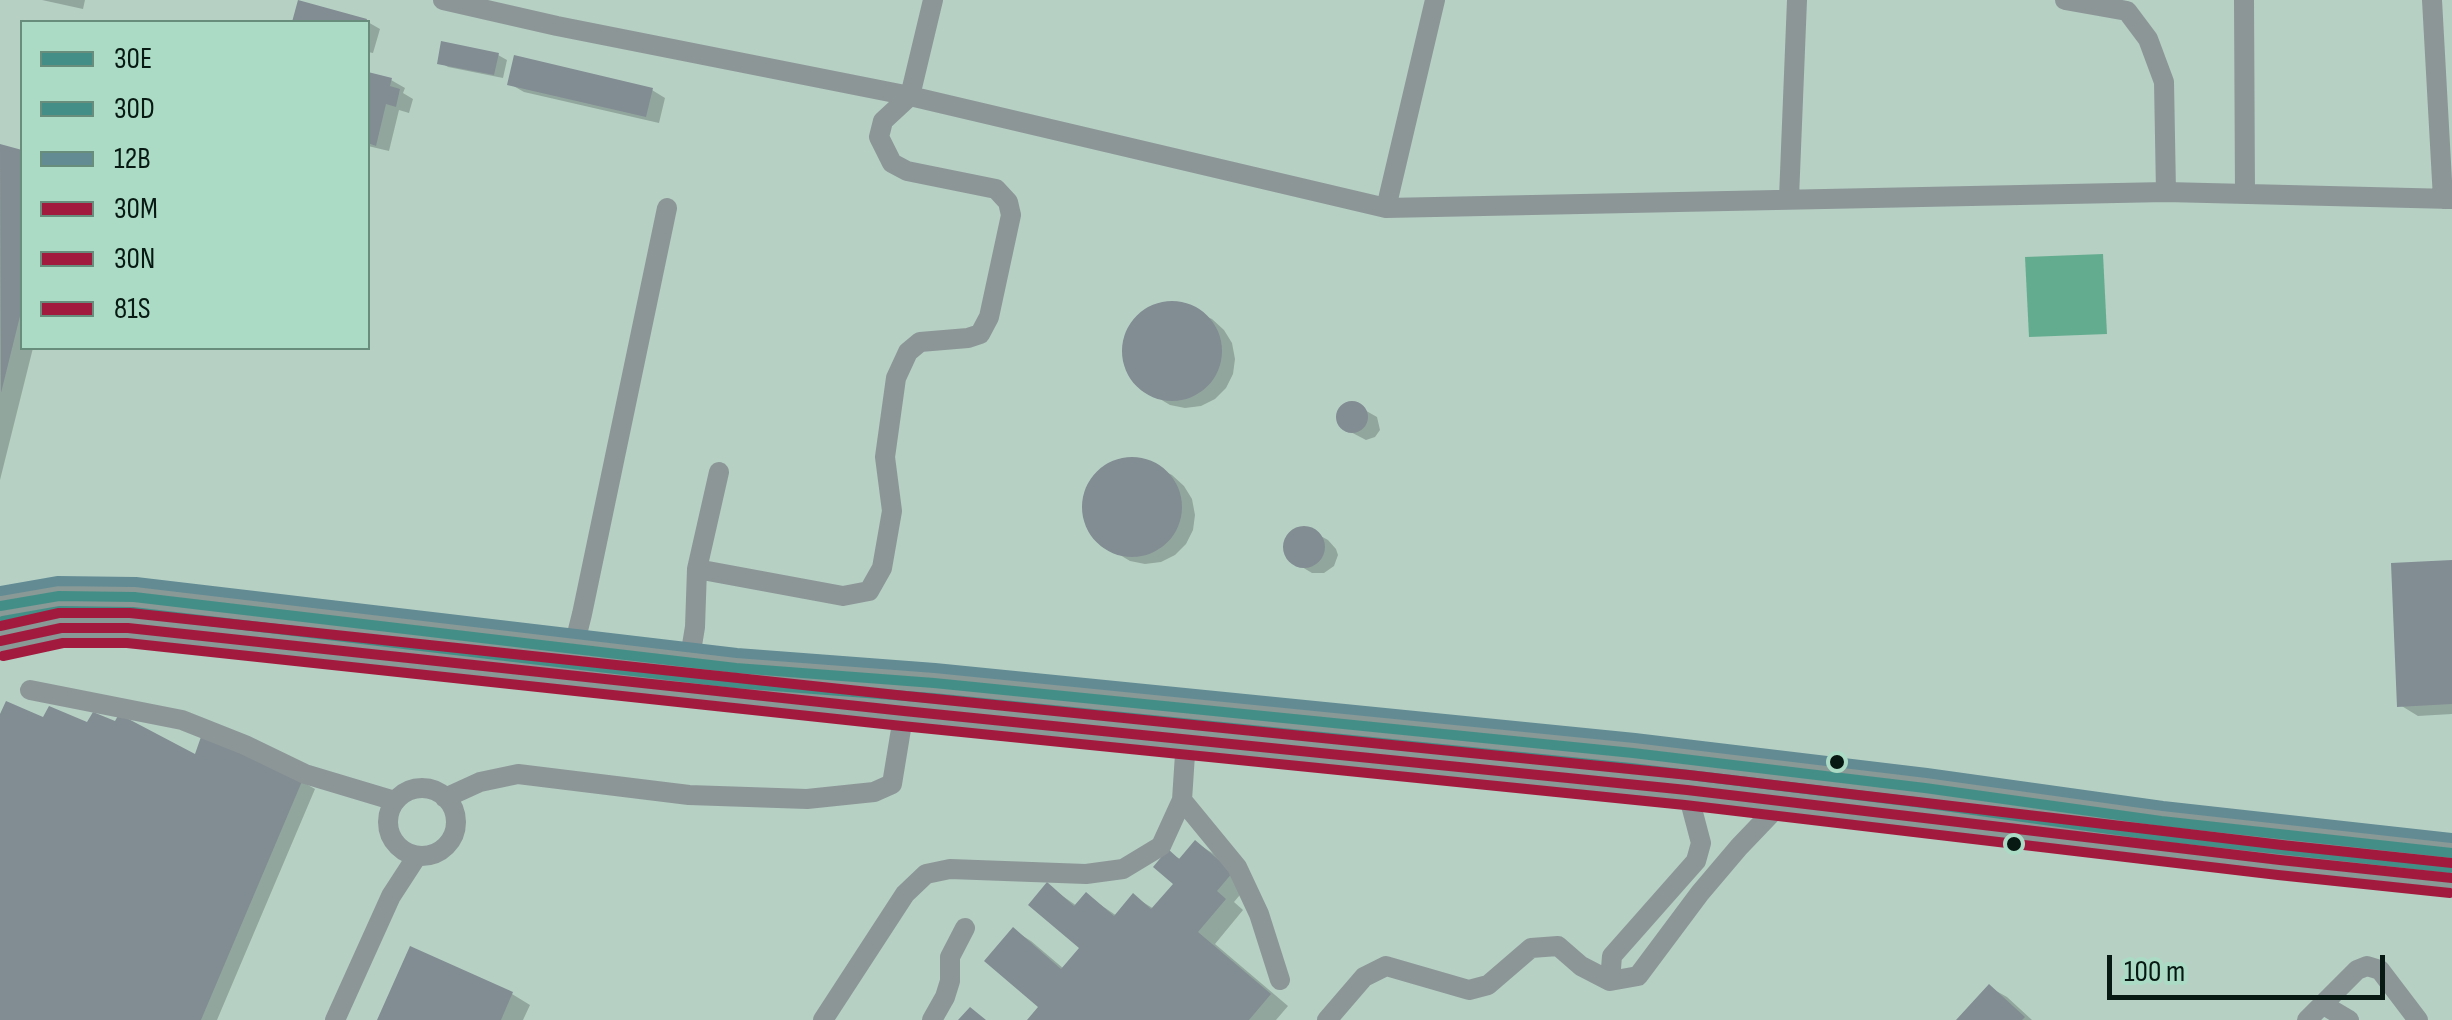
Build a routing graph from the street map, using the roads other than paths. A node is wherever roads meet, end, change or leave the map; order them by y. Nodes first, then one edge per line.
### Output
1 (443, 0) edge
2 (933, 0) edge
3 (1435, 0) edge
4 (1797, 0) edge
5 (2065, 0) edge
6 (2244, 0) edge
7 (2432, 0) edge
8 (2442, 41) edge
9 (910, 96) junction
10 (2166, 192) junction
11 (2245, 194) junction
12 (1788, 198) junction
13 (2447, 199) edge
14 (667, 208) dead end
15 (1386, 208) junction
16 (719, 472) dead end
17 (696, 569) junction
18 (0, 606) edge
19 (0, 642) edge
20 (573, 650) junction
21 (689, 663) junction
22 (30, 690) dead end
23 (904, 711) junction
24 (1186, 739) junction
25 (1686, 790) junction
26 (445, 798) junction
27 (1182, 800) junction
28 (395, 801) junction
29 (1784, 801) junction
30 (2452, 853) edge
31 (417, 856) junction
32 (2452, 878) edge
33 (1678, 883) junction
34 (1700, 893) junction
35 (965, 928) dead end
36 (1280, 980) dead end
37 (1610, 980) junction
38 (2322, 1004) junction
39 (335, 1020) edge
40 (823, 1020) edge
41 (932, 1020) edge
42 (1327, 1020) edge
43 (2307, 1020) edge
44 (2349, 1020) edge
45 (2418, 1020) edge

1 - 9 lane
2 - 9 lane
3 - 15 lane
4 - 12 lane
5 - 10 lane
6 - 11 lane
7 - 8 lane
8 - 13 lane
9 - 15 lane
9 - 17 lane
10 - 11 lane
10 - 12 lane
11 - 13 lane
12 - 15 lane
14 - 20 lane
16 - 17 lane
17 - 21 lane
18 - 20 main road
19 - 23 main road
20 - 21 main road
21 - 30 main road
22 - 28 lane
23 - 24 main road
23 - 26 lane
24 - 25 main road
24 - 27 lane
25 - 29 main road
25 - 33 lane
26 - 28 lane
26 - 31 lane
27 - 36 lane
27 - 40 lane
28 - 31 lane
29 - 32 main road
29 - 34 lane
31 - 39 lane
33 - 34 lane
33 - 37 lane
34 - 37 lane
35 - 41 lane
37 - 42 lane
38 - 43 lane
38 - 44 lane
38 - 45 lane

